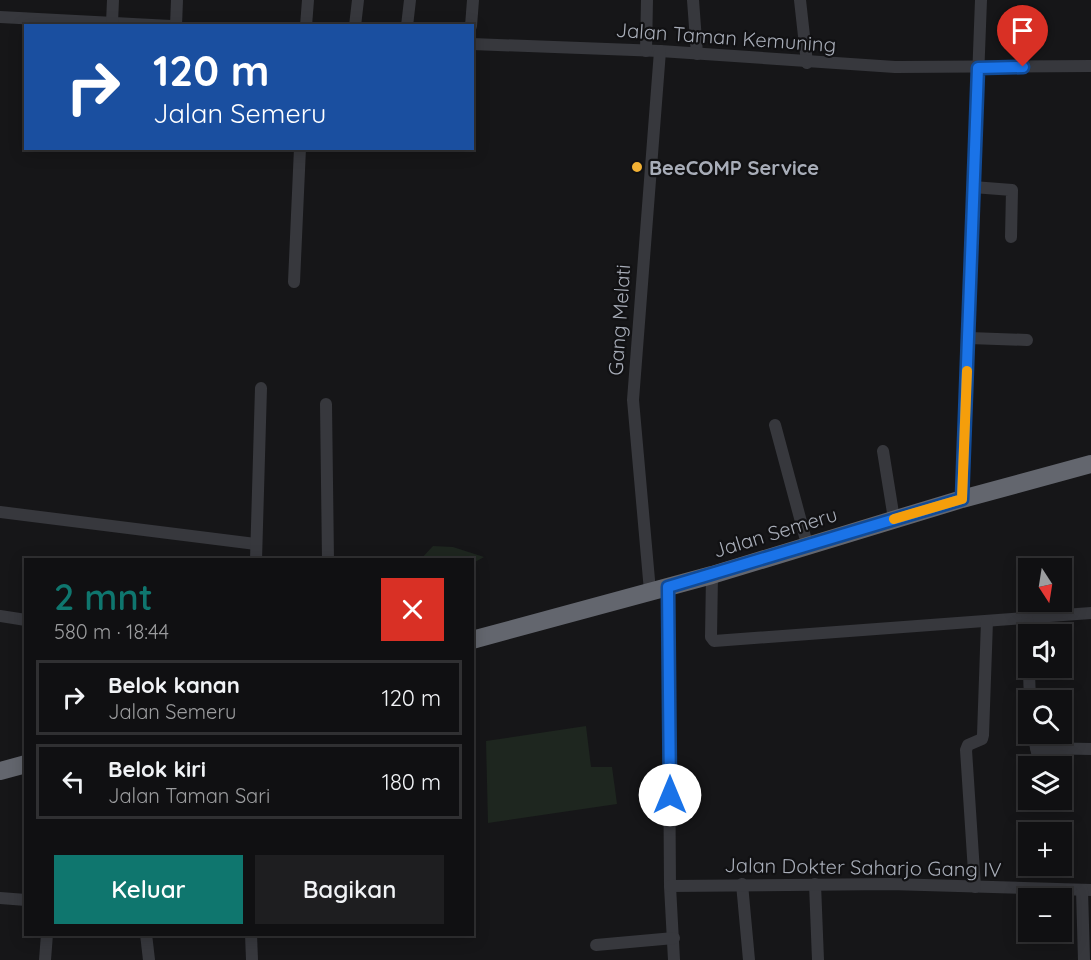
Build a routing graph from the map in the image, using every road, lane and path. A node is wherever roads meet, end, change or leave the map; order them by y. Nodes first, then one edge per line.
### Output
1 (113, 0) edge
2 (177, 0) edge
3 (308, 0) edge
4 (358, 0) edge
5 (410, 0) edge
6 (473, 0) edge
7 (647, 0) edge
8 (693, 0) edge
9 (800, 0) edge
10 (981, 0) edge
11 (0, 17) edge
12 (112, 22) junction
13 (142, 24) edge
14 (176, 24) edge
15 (306, 24) edge
16 (355, 24) edge
17 (407, 24) edge
18 (471, 24) edge
19 (474, 44) edge
20 (646, 51) junction
21 (660, 51) junction
22 (697, 54) junction
23 (807, 63) junction
24 (1091, 66) edge
25 (978, 68) junction
26 (300, 150) edge
27 (973, 188) junction
28 (1011, 237) dead end
29 (294, 282) dead end
30 (969, 338) junction
31 (1027, 340) dead end
32 (261, 388) dead end
33 (326, 404) dead end
34 (775, 425) dead end
35 (883, 451) dead end
36 (1091, 464) edge
37 (962, 499) junction
38 (0, 512) edge
39 (894, 519) junction
40 (256, 544) junction
41 (807, 544) junction
42 (256, 558) edge
43 (328, 558) edge
44 (712, 575) junction
45 (659, 589) junction
46 (1091, 613) edge
47 (0, 616) edge
48 (1027, 618) junction
49 (24, 620) edge
50 (987, 621) junction
51 (474, 639) edge
52 (1030, 690) edge
53 (1035, 744) edge
54 (1036, 748) junction
55 (1091, 749) edge
56 (1038, 756) edge
57 (24, 765) edge
58 (0, 771) edge
59 (742, 884) junction
60 (815, 884) junction
61 (670, 886) junction
62 (975, 887) junction
63 (1087, 890) edge
64 (0, 898) edge
65 (24, 900) edge
66 (47, 936) edge
67 (146, 936) edge
68 (251, 936) edge
69 (674, 938) junction
70 (597, 945) dead end
71 (45, 960) edge
72 (148, 960) edge
73 (252, 960) edge
74 (674, 960) edge
75 (749, 960) edge
76 (818, 960) edge
77 (1084, 960) edge

1 - 12 street
2 - 14 street
3 - 15 street
4 - 16 street
5 - 17 street
6 - 18 street
7 - 20 street
8 - 22 street
9 - 23 street
10 - 25 street
11 - 12 street
12 - 13 street
19 - 20 street, Jalan Taman Kemuning
20 - 21 street, Jalan Taman Kemuning
21 - 22 street, Jalan Taman Kemuning
21 - 45 street, Gang Melati
22 - 23 street, Jalan Taman Kemuning
23 - 25 street, Jalan Taman Kemuning
24 - 25 street, Jalan Taman Kemuning
25 - 27 street
26 - 29 street
27 - 28 street
27 - 30 street
30 - 31 street
30 - 37 street
32 - 40 street
33 - 43 street
34 - 41 street
35 - 39 street
36 - 37 highway, Jalan Semeru
37 - 39 highway, Jalan Semeru
38 - 40 street
39 - 41 highway, Jalan Semeru
40 - 42 street
41 - 44 highway, Jalan Semeru
44 - 45 highway, Jalan Semeru
44 - 50 street
45 - 51 highway, Jalan Semeru
45 - 61 street, Gang Melati
46 - 48 street
47 - 49 street
48 - 50 street
48 - 52 street
50 - 62 street
53 - 54 street
54 - 55 street
54 - 56 street
57 - 58 highway
59 - 60 street, Jalan Dokter Saharjo Gang IV
59 - 61 street, Jalan Dokter Saharjo Gang IV
59 - 75 street
60 - 62 street, Jalan Dokter Saharjo Gang IV
60 - 76 street
61 - 69 street, Gang Melati
62 - 63 street, Jalan Dokter Saharjo Gang IV
63 - 77 street
64 - 65 street
66 - 71 street
67 - 72 street
68 - 73 street
69 - 70 street
69 - 74 street, Gang Melati

